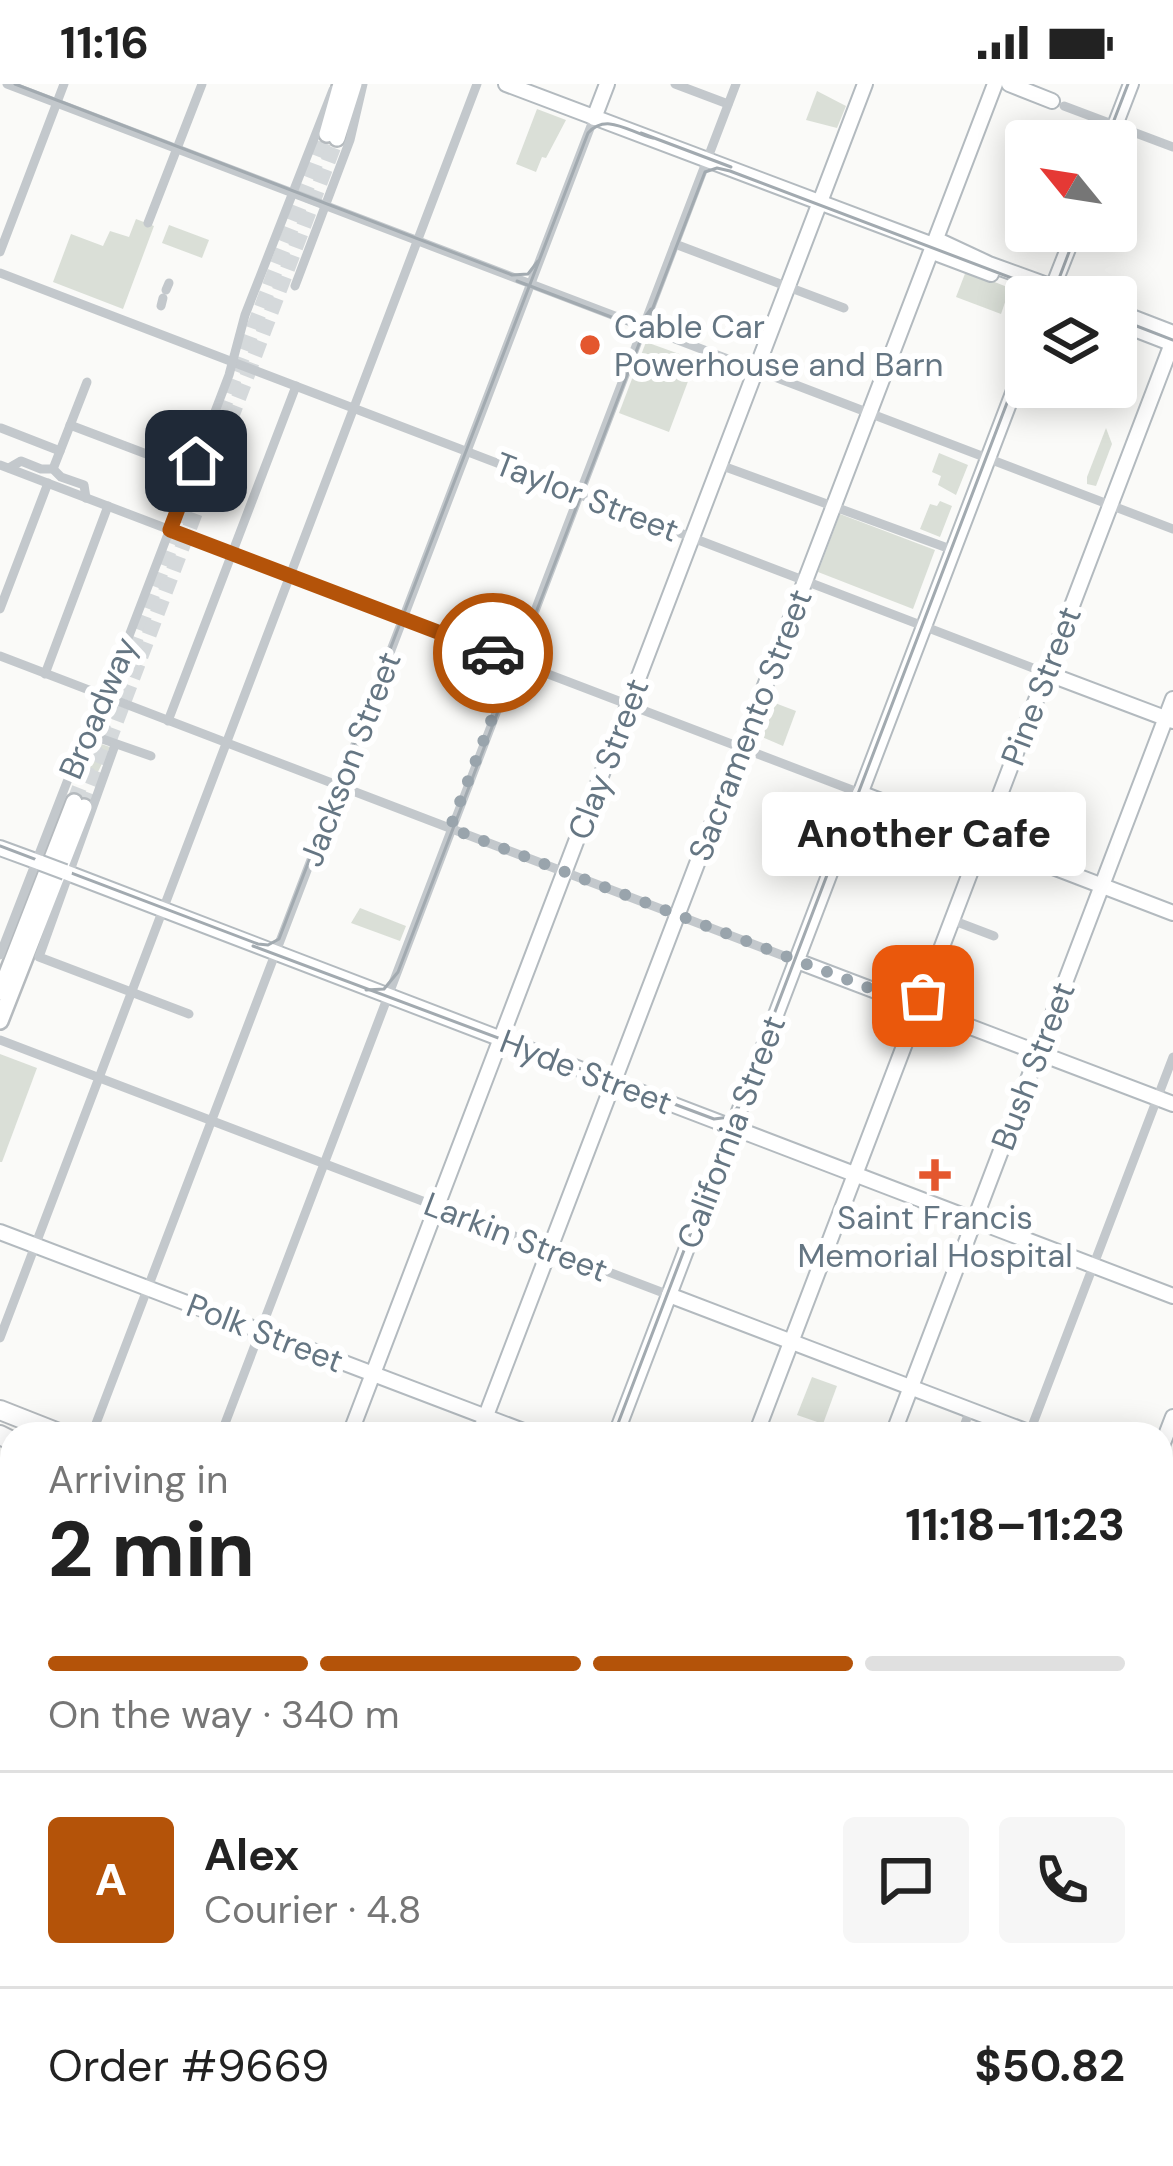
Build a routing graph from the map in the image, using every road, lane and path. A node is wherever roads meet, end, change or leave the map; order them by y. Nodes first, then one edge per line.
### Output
1 (7, 84) edge
2 (64, 84) edge
3 (202, 84) edge
4 (337, 84) edge
5 (358, 84) edge
6 (477, 84) edge
7 (506, 84) edge
8 (607, 84) edge
9 (675, 84) edge
10 (736, 84) edge
11 (866, 84) edge
12 (995, 84) edge
13 (1009, 84) edge
14 (1131, 84) edge
15 (57, 103) junction
16 (1058, 103) joint
17 (728, 104) junction
18 (594, 118) junction
19 (1102, 120) edge
20 (1117, 120) edge
21 (1137, 133) edge
22 (1173, 147) edge
23 (177, 149) junction
24 (706, 160) junction
25 (292, 193) junction
26 (820, 203) junction
27 (326, 206) junction
28 (148, 223) dead end
29 (417, 241) junction
30 (805, 242) junction
31 (675, 244) junction
32 (933, 245) junction
33 (822, 249) dead end
34 (0, 252) edge
35 (0, 273) edge
36 (1014, 276) edge
37 (530, 285) junction
38 (295, 286) dead end
39 (788, 287) junction
40 (163, 298) dead end
41 (844, 308) dead end
42 (1137, 322) edge
43 (644, 328) junction
44 (1137, 329) edge
45 (151, 331) junction
46 (1173, 340) edge
47 (233, 361) junction
48 (756, 371) junction
49 (87, 382) dead end
50 (296, 386) junction
51 (353, 408) junction
52 (1007, 408) edge
53 (869, 414) junction
54 (70, 425) junction
55 (1, 428) edge
56 (467, 450) junction
57 (60, 452) junction
58 (157, 458) dead end
59 (988, 459) junction
60 (720, 465) junction
61 (5, 466) edge
62 (53, 469) junction
63 (49, 483) junction
64 (579, 494) junction
65 (86, 497) junction
66 (108, 506) junction
67 (834, 506) junction
68 (1110, 506) junction
69 (170, 530) junction
70 (1173, 530) edge
71 (692, 538) junction
72 (953, 550) junction
73 (232, 553) junction
74 (289, 575) junction
75 (805, 581) junction
76 (0, 609) edge
77 (403, 619) junction
78 (924, 626) junction
79 (0, 656) edge
80 (514, 661) junction
81 (1046, 673) junction
82 (45, 674) junction
83 (106, 697) junction
84 (1173, 699) edge
85 (628, 705) junction
86 (1169, 720) edge
87 (168, 721) junction
88 (92, 735) junction
89 (225, 742) junction
90 (115, 745) junction
91 (741, 748) junction
92 (151, 756) dead end
93 (339, 786) junction
94 (860, 793) junction
95 (450, 828) junction
96 (982, 840) junction
97 (0, 848) edge
98 (38, 862) junction
99 (565, 872) junction
100 (67, 873) junction
101 (1102, 886) junction
102 (161, 909) junction
103 (1173, 913) edge
104 (677, 915) junction
105 (952, 920) junction
106 (994, 936) dead end
107 (276, 953) junction
108 (0, 955) edge
109 (797, 961) junction
110 (0, 992) edge
111 (129, 992) junction
112 (388, 996) junction
113 (919, 1007) junction
114 (189, 1014) dead end
115 (0, 1021) edge
116 (501, 1039) junction
117 (0, 1040) edge
118 (1038, 1053) junction
119 (1173, 1058) edge
120 (98, 1077) junction
121 (614, 1082) junction
122 (1157, 1098) junction
123 (1173, 1104) edge
124 (212, 1121) junction
125 (733, 1128) junction
126 (324, 1164) junction
127 (855, 1174) junction
128 (437, 1207) junction
129 (974, 1220) junction
130 (0, 1232) edge
131 (35, 1245) junction
132 (550, 1250) junction
133 (1094, 1266) junction
134 (148, 1288) junction
135 (668, 1295) junction
136 (1173, 1296) edge
137 (260, 1331) junction
138 (0, 1338) edge
139 (791, 1342) junction
140 (373, 1374) junction
141 (910, 1387) junction
142 (0, 1409) edge
143 (970, 1410) junction
144 (486, 1417) junction
145 (32, 1422) edge
146 (97, 1422) edge
147 (226, 1422) edge
148 (355, 1422) edge
149 (484, 1422) edge
150 (499, 1422) edge
151 (620, 1422) edge
152 (761, 1422) edge
153 (897, 1422) edge
154 (966, 1422) edge
155 (1000, 1422) edge
156 (1036, 1422) edge

1 - 15 street
2 - 15 street
3 - 23 street
4 - 5 main road, Broadway
4 - 25 street, Broadway
5 - 27 street, Broadway
6 - 29 street
7 - 18 street
8 - 18 street, Jackson Street
9 - 17 street
10 - 17 street
11 - 26 street, Clay Street
12 - 32 street, Sacramento Street
13 - 16 street
14 - 20 street
15 - 23 street
15 - 34 street
16 - 19 street
17 - 24 street
18 - 24 street
18 - 37 street, Jackson Street
21 - 22 street
23 - 25 street
23 - 28 street
24 - 26 street
24 - 31 street
25 - 27 street
25 - 47 street, Broadway
26 - 30 street, Clay Street
26 - 32 street
27 - 29 street
27 - 38 street, Broadway
29 - 37 street
29 - 51 street
30 - 33 street
30 - 39 street, Clay Street
31 - 39 street
31 - 43 street
32 - 36 street
32 - 53 street, Sacramento Street
35 - 45 street, Taylor Street
37 - 43 street
37 - 56 street, Jackson Street
39 - 41 street
39 - 48 street, Clay Street
40 - 45 street
42 - 46 street
43 - 48 street
43 - 64 street
44 - 46 street
45 - 47 street, Taylor Street
46 - 68 street, Pine Street
47 - 50 street, Taylor Street
47 - 69 street, Broadway
48 - 53 street
48 - 60 street, Clay Street
49 - 54 street
50 - 51 street, Taylor Street
50 - 73 street
51 - 56 street, Taylor Street
51 - 74 street
52 - 59 street, California Street
53 - 59 street
53 - 67 street, Sacramento Street
54 - 57 street
54 - 58 street
55 - 57 street
56 - 64 street, Taylor Street
56 - 77 street, Jackson Street
57 - 62 street
59 - 68 street
59 - 72 street, California Street
60 - 67 street
60 - 71 street, Clay Street
61 - 62 street
61 - 63 street
62 - 65 street
63 - 65 street
63 - 76 street
64 - 71 street, Taylor Street
64 - 80 street
65 - 66 street
66 - 69 street
66 - 82 street
67 - 72 street
67 - 75 street, Sacramento Street
68 - 70 street
68 - 81 street, Pine Street
69 - 73 street
69 - 83 street, Broadway
71 - 75 street, Taylor Street
71 - 85 street, Clay Street
72 - 78 street, California Street
73 - 74 street
73 - 87 street
74 - 77 street
74 - 89 street
75 - 78 street, Taylor Street
75 - 91 street, Sacramento Street
77 - 80 street
77 - 93 street, Jackson Street
78 - 81 street, Taylor Street
78 - 94 street, California Street
79 - 82 street
80 - 85 street
80 - 95 street
81 - 86 street, Taylor Street
81 - 96 street, Pine Street
82 - 83 street
83 - 87 street
83 - 88 street, Broadway
84 - 86 street, Bush Street
85 - 91 street
85 - 99 street, Clay Street
86 - 101 street, Bush Street
87 - 89 street
88 - 90 street
88 - 98 street, Broadway
89 - 93 street
89 - 102 street
90 - 92 street
90 - 100 street, Broadway
91 - 94 street
91 - 104 street, Sacramento Street
93 - 95 street
93 - 107 street, Jackson Street
94 - 96 street
94 - 109 street, California Street
95 - 99 street
95 - 112 street
96 - 101 street
96 - 105 street, Pine Street
97 - 98 street, Hyde Street
98 - 100 street, Hyde Street, bridge
98 - 108 street, Broadway
99 - 104 street
99 - 116 street, Clay Street
100 - 102 street, Hyde Street
100 - 111 street, Broadway
101 - 103 street
101 - 118 street, Bush Street
102 - 107 street, Hyde Street
102 - 111 street
104 - 109 street
104 - 121 street, Sacramento Street
105 - 106 street
105 - 113 street, Pine Street
107 - 112 street, Hyde Street
107 - 124 street, Jackson Street
109 - 113 street
109 - 125 street, California Street
110 - 115 main road, Broadway
111 - 114 street
111 - 120 street
112 - 116 street, Hyde Street
112 - 126 street
113 - 118 street
113 - 127 street, Pine Street
116 - 121 street, Hyde Street
116 - 128 street, Clay Street
117 - 120 street, Larkin Street
118 - 122 street
118 - 129 street, Bush Street
119 - 122 street
120 - 124 street, Larkin Street
120 - 131 street
121 - 125 street, Hyde Street
121 - 132 street, Sacramento Street
122 - 123 street
122 - 133 street
124 - 126 street, Larkin Street
124 - 134 street, Jackson Street
125 - 127 street, Hyde Street
125 - 135 street, California Street
126 - 128 street, Larkin Street
126 - 137 street
127 - 129 street, Hyde Street
127 - 139 street, Pine Street
128 - 132 street, Larkin Street
128 - 140 street, Clay Street
129 - 133 street, Hyde Street
129 - 141 street, Bush Street
130 - 131 street, Polk Street
131 - 134 street, Polk Street
131 - 138 street
132 - 135 street, Larkin Street
132 - 144 street, Sacramento Street
133 - 136 street, Hyde Street
133 - 156 street
134 - 137 street, Polk Street
134 - 146 street, Jackson Street
135 - 139 street, Larkin Street
135 - 151 street, California Street
137 - 140 street, Polk Street
137 - 147 street
139 - 141 street, Larkin Street
139 - 152 street, Pine Street
140 - 144 street, Polk Street
140 - 148 street, Clay Street
141 - 143 street, Larkin Street
141 - 153 street, Bush Street
142 - 145 highway
143 - 154 street
143 - 155 street, Larkin Street
144 - 149 street, Sacramento Street
144 - 150 street, Polk Street

